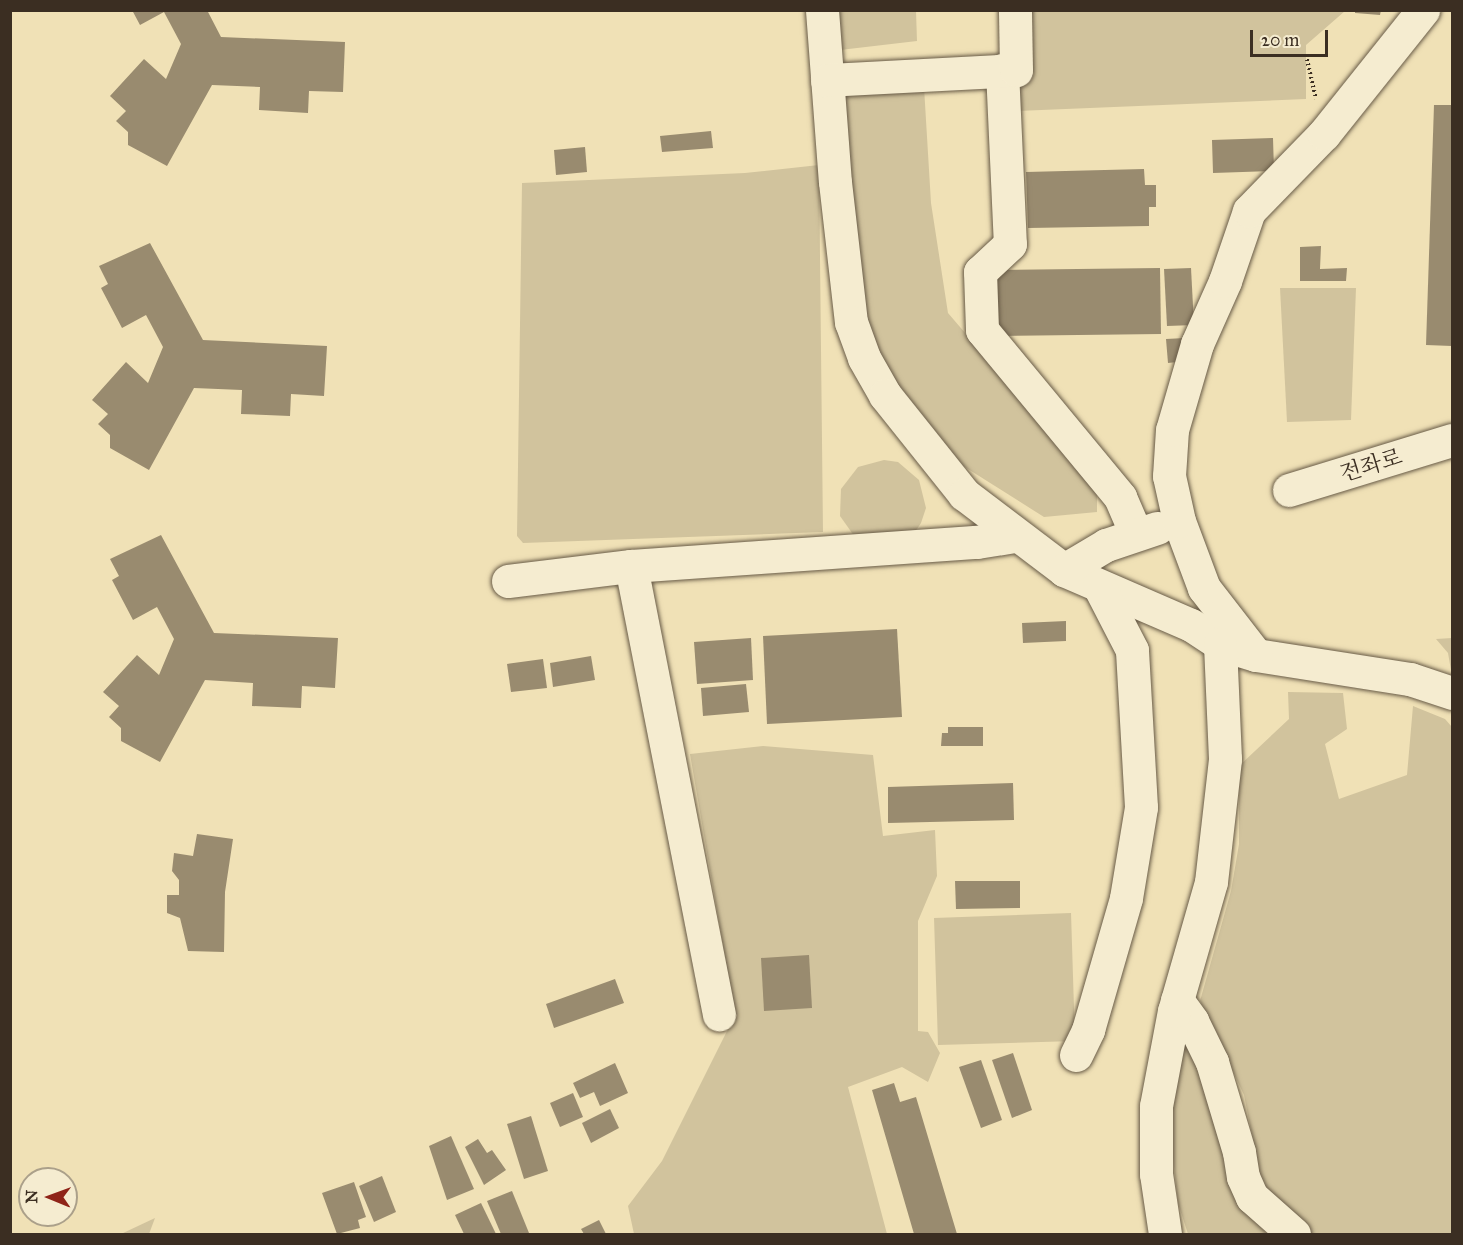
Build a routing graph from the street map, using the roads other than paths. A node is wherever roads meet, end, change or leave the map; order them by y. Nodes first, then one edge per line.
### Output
1 (822, 10) edge
2 (1015, 10) edge
3 (1422, 10) edge
4 (1002, 70) junction
5 (827, 80) junction
6 (1452, 440) edge
7 (1289, 490) dead end
8 (1179, 521) junction
9 (1136, 534) junction
10 (1015, 536) junction
11 (631, 566) junction
12 (1064, 570) junction
13 (508, 581) dead end
14 (1099, 586) junction
15 (1220, 644) junction
16 (1256, 655) junction
17 (1452, 693) edge
18 (1177, 1000) junction
19 (719, 1014) dead end
20 (1076, 1055) dead end
21 (1165, 1234) edge
22 (1294, 1234) edge

1 - 5 street
2 - 4 street
3 - 8 street
4 - 5 street
4 - 9 street
5 - 10 street
6 - 7 street, 전좌로
8 - 9 street
8 - 16 street
9 - 12 street
10 - 11 street
10 - 12 street
11 - 13 street
11 - 19 street
12 - 14 street
14 - 15 street
14 - 20 street
15 - 16 street
15 - 18 street
16 - 17 street
18 - 21 street
18 - 22 street

